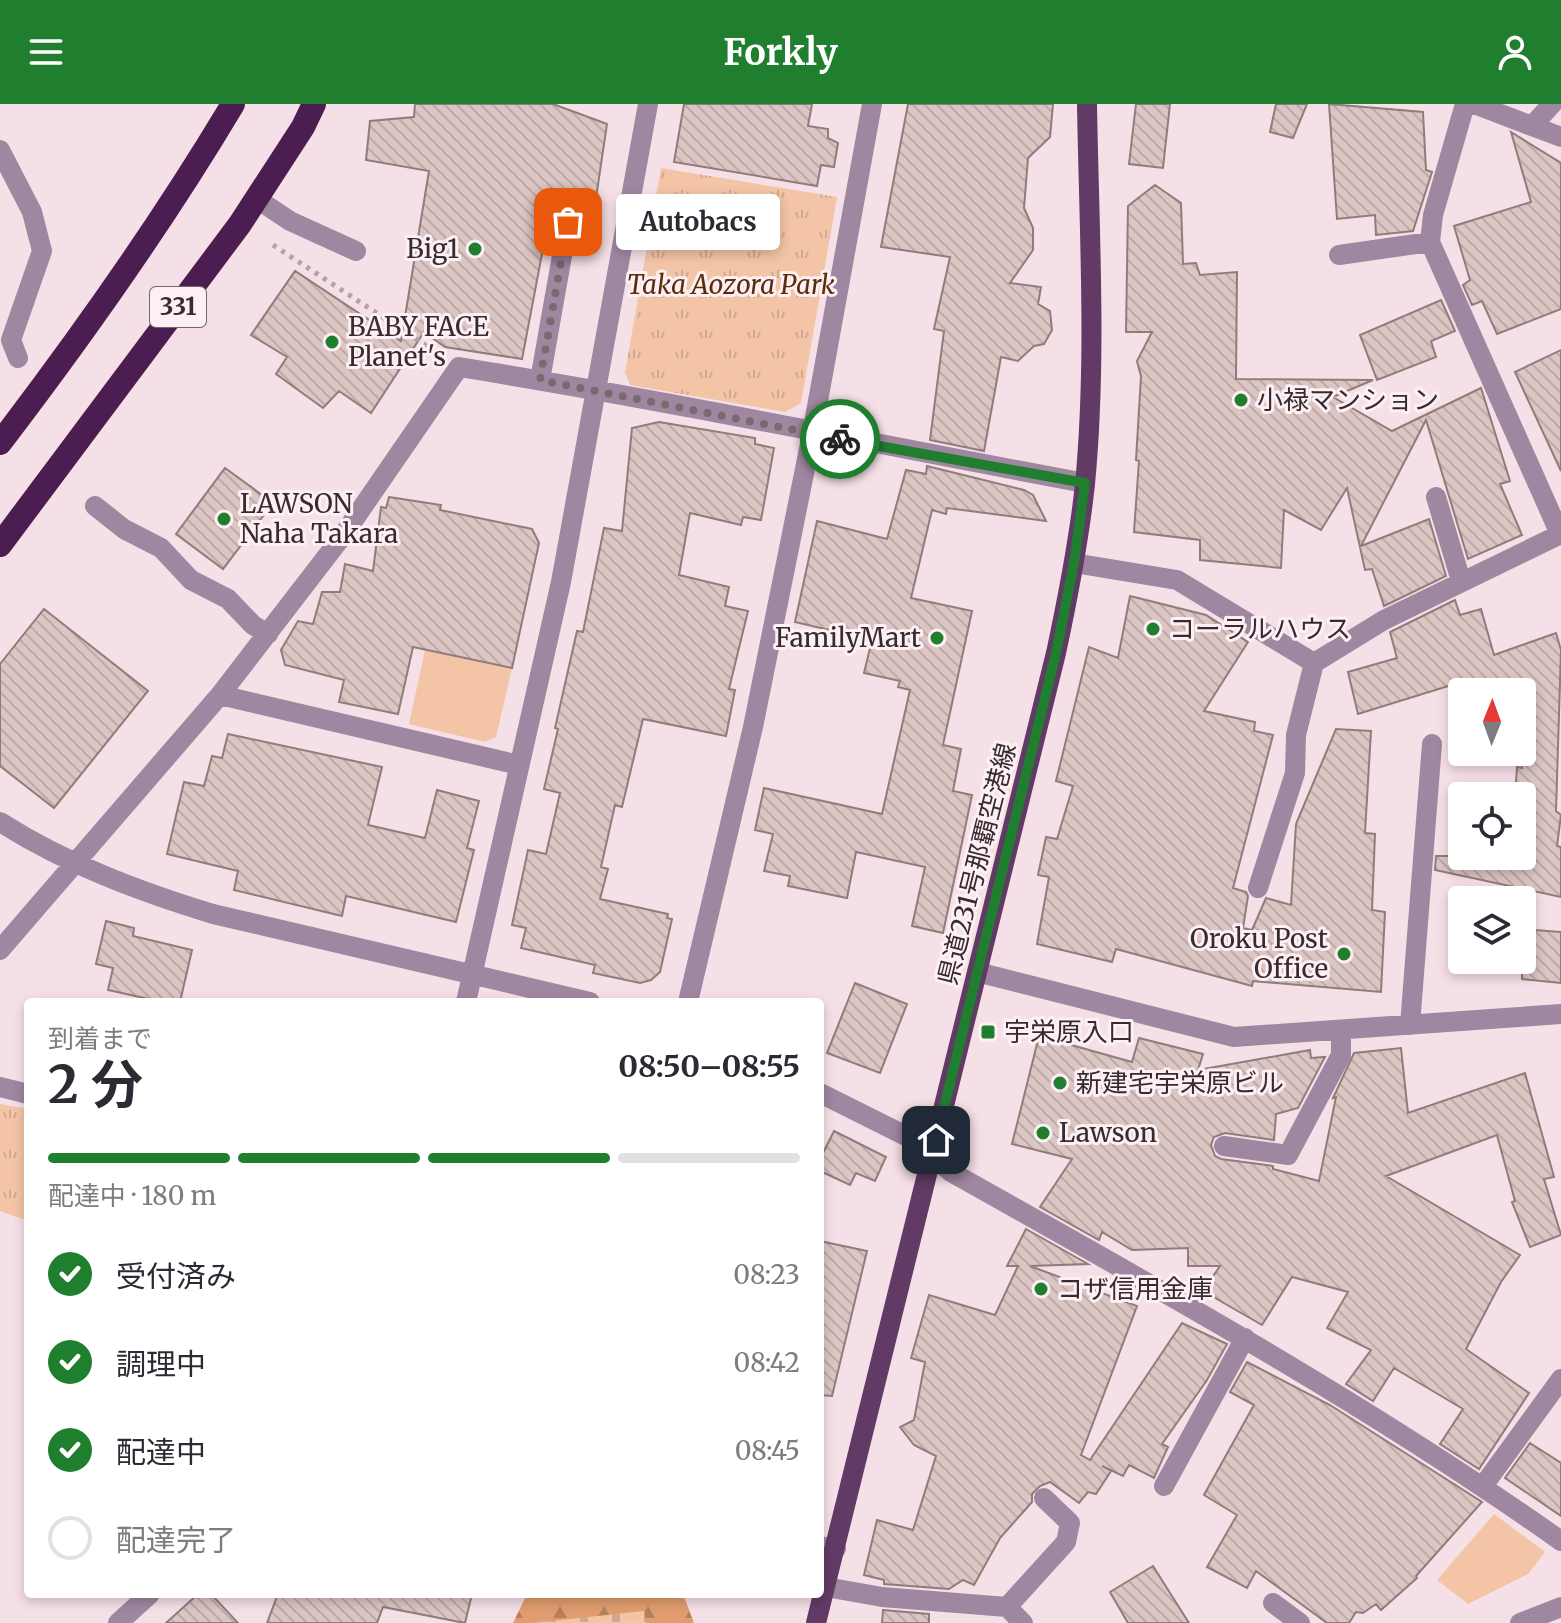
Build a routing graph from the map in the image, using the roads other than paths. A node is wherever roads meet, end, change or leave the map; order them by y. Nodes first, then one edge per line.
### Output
1 (233, 104) edge
2 (314, 104) edge
3 (648, 104) edge
4 (872, 104) edge
5 (1087, 104) edge
6 (1465, 104) edge
7 (1474, 104) edge
8 (1552, 104) edge
9 (1533, 125) junction
10 (1561, 137) edge
11 (0, 150) edge
12 (257, 199) junction
13 (568, 222) dead end
14 (1430, 242) junction
15 (356, 251) dead end
16 (1339, 255) dead end
17 (18, 358) dead end
18 (540, 380) junction
19 (599, 390) junction
20 (812, 434) junction
21 (0, 443) edge
22 (1085, 483) junction
23 (1436, 497) dead end
24 (95, 506) dead end
25 (1560, 534) edge
26 (0, 545) edge
27 (1074, 563) junction
28 (1461, 581) junction
29 (268, 634) junction
30 (1314, 663) junction
31 (220, 695) junction
32 (1432, 744) dead end
33 (519, 765) junction
34 (0, 822) edge
35 (74, 863) junction
36 (1258, 888) dead end
37 (0, 950) edge
38 (977, 972) junction
39 (472, 974) junction
40 (467, 998) edge
41 (573, 998) edge
42 (689, 998) edge
43 (1561, 1014) edge
44 (1410, 1025) junction
45 (1341, 1030) junction
46 (0, 1087) edge
47 (24, 1093) edge
48 (824, 1095) edge
49 (1224, 1146) dead end
50 (931, 1156) junction
51 (1245, 1338) junction
52 (1561, 1379) edge
53 (1164, 1486) dead end
54 (1483, 1486) junction
55 (1044, 1498) dead end
56 (1561, 1541) edge
57 (828, 1548) edge
58 (826, 1587) junction
59 (824, 1594) edge
60 (146, 1598) edge
61 (823, 1598) edge
62 (1273, 1603) dead end
63 (1007, 1607) junction
64 (1561, 1607) edge
65 (118, 1623) edge
66 (816, 1623) edge
67 (1023, 1623) edge
68 (1300, 1623) edge
69 (1520, 1623) edge

1 - 21 highway, 331
2 - 12 highway, 331
3 - 19 street
4 - 20 street
5 - 22 main road, 県道231号那覇空港線
6 - 14 street
7 - 9 street
8 - 9 street
9 - 10 street
11 - 17 street
12 - 15 street
12 - 26 highway, 331
13 - 18 street
14 - 16 street
14 - 25 street
18 - 19 street
18 - 29 street
19 - 20 street
19 - 33 street
20 - 22 street
20 - 42 street
22 - 27 main road, 県道231号那覇空港線
23 - 28 street
24 - 29 street
25 - 28 street
27 - 30 street
27 - 38 main road, 県道231号那覇空港線
28 - 30 street
29 - 31 street
30 - 36 street
31 - 33 street
31 - 35 street
32 - 44 street
33 - 39 street
34 - 35 street
35 - 37 street
35 - 39 street
38 - 45 street
38 - 50 main road, 県道231号那覇空港線
39 - 40 street
39 - 41 street
43 - 44 street
44 - 45 street
45 - 49 street
46 - 47 street
48 - 50 street
50 - 51 street
50 - 57 main road, 県道231号那覇空港線
51 - 53 street
51 - 54 street
52 - 54 street
54 - 56 street
55 - 63 street
57 - 58 main road, 県道231号那覇空港線
58 - 59 main road, 県道231号那覇空港線
58 - 63 street
60 - 65 street
61 - 66 main road, 県道231号那覇空港線
62 - 68 street
63 - 67 street
64 - 69 street

